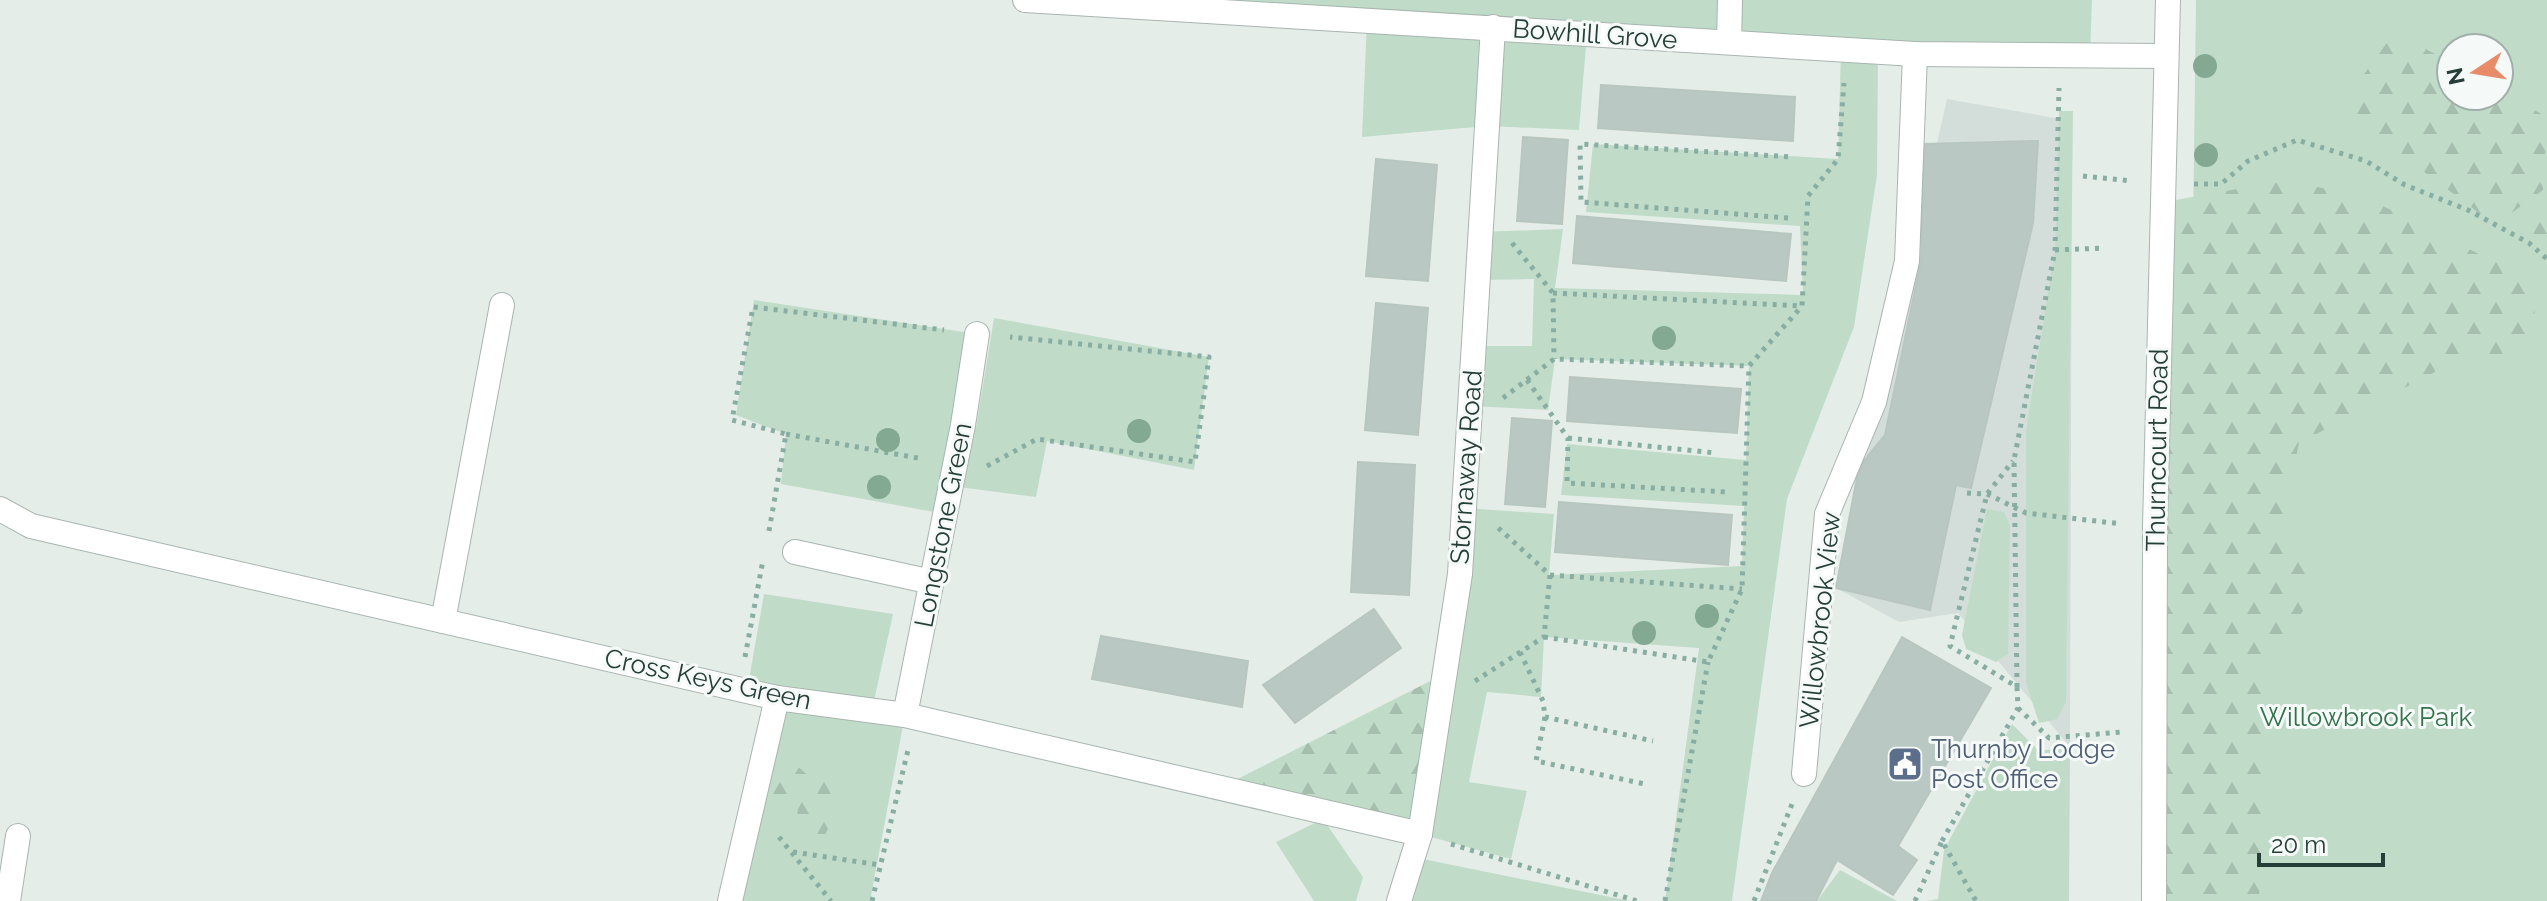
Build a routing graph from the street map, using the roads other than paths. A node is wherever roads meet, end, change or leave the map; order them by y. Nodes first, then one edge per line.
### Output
1 (1025, 0) edge
2 (1730, 0) edge
3 (2168, 0) edge
4 (1493, 27) junction
5 (1729, 42) junction
6 (1915, 54) junction
7 (2165, 56) junction
8 (502, 305) dead end
9 (977, 334) road end
10 (0, 509) edge
11 (795, 552) dead end
12 (932, 582) junction
13 (443, 621) junction
14 (777, 698) junction
15 (910, 716) junction
16 (1804, 774) road end
17 (1420, 834) junction
18 (18, 836) dead end
19 (8, 901) edge
20 (730, 901) edge
21 (1399, 901) edge
22 (2154, 901) edge

1 - 4 street, Bowhill Grove
2 - 5 street
3 - 7 street, Thurncourt Road
4 - 5 street, Bowhill Grove
4 - 17 street, Stornaway Road
5 - 6 street, Bowhill Grove
6 - 7 street, Bowhill Grove
6 - 16 street, Willowbrook View
7 - 22 street, Thurncourt Road
8 - 13 street
9 - 12 street, Longstone Green
10 - 13 street, Cross Keys Green
11 - 12 street
12 - 15 street, Longstone Green
13 - 14 street, Cross Keys Green
14 - 15 street, Cross Keys Green
14 - 20 street
15 - 17 street, Cross Keys Green
17 - 21 street, Stornaway Road
18 - 19 street

